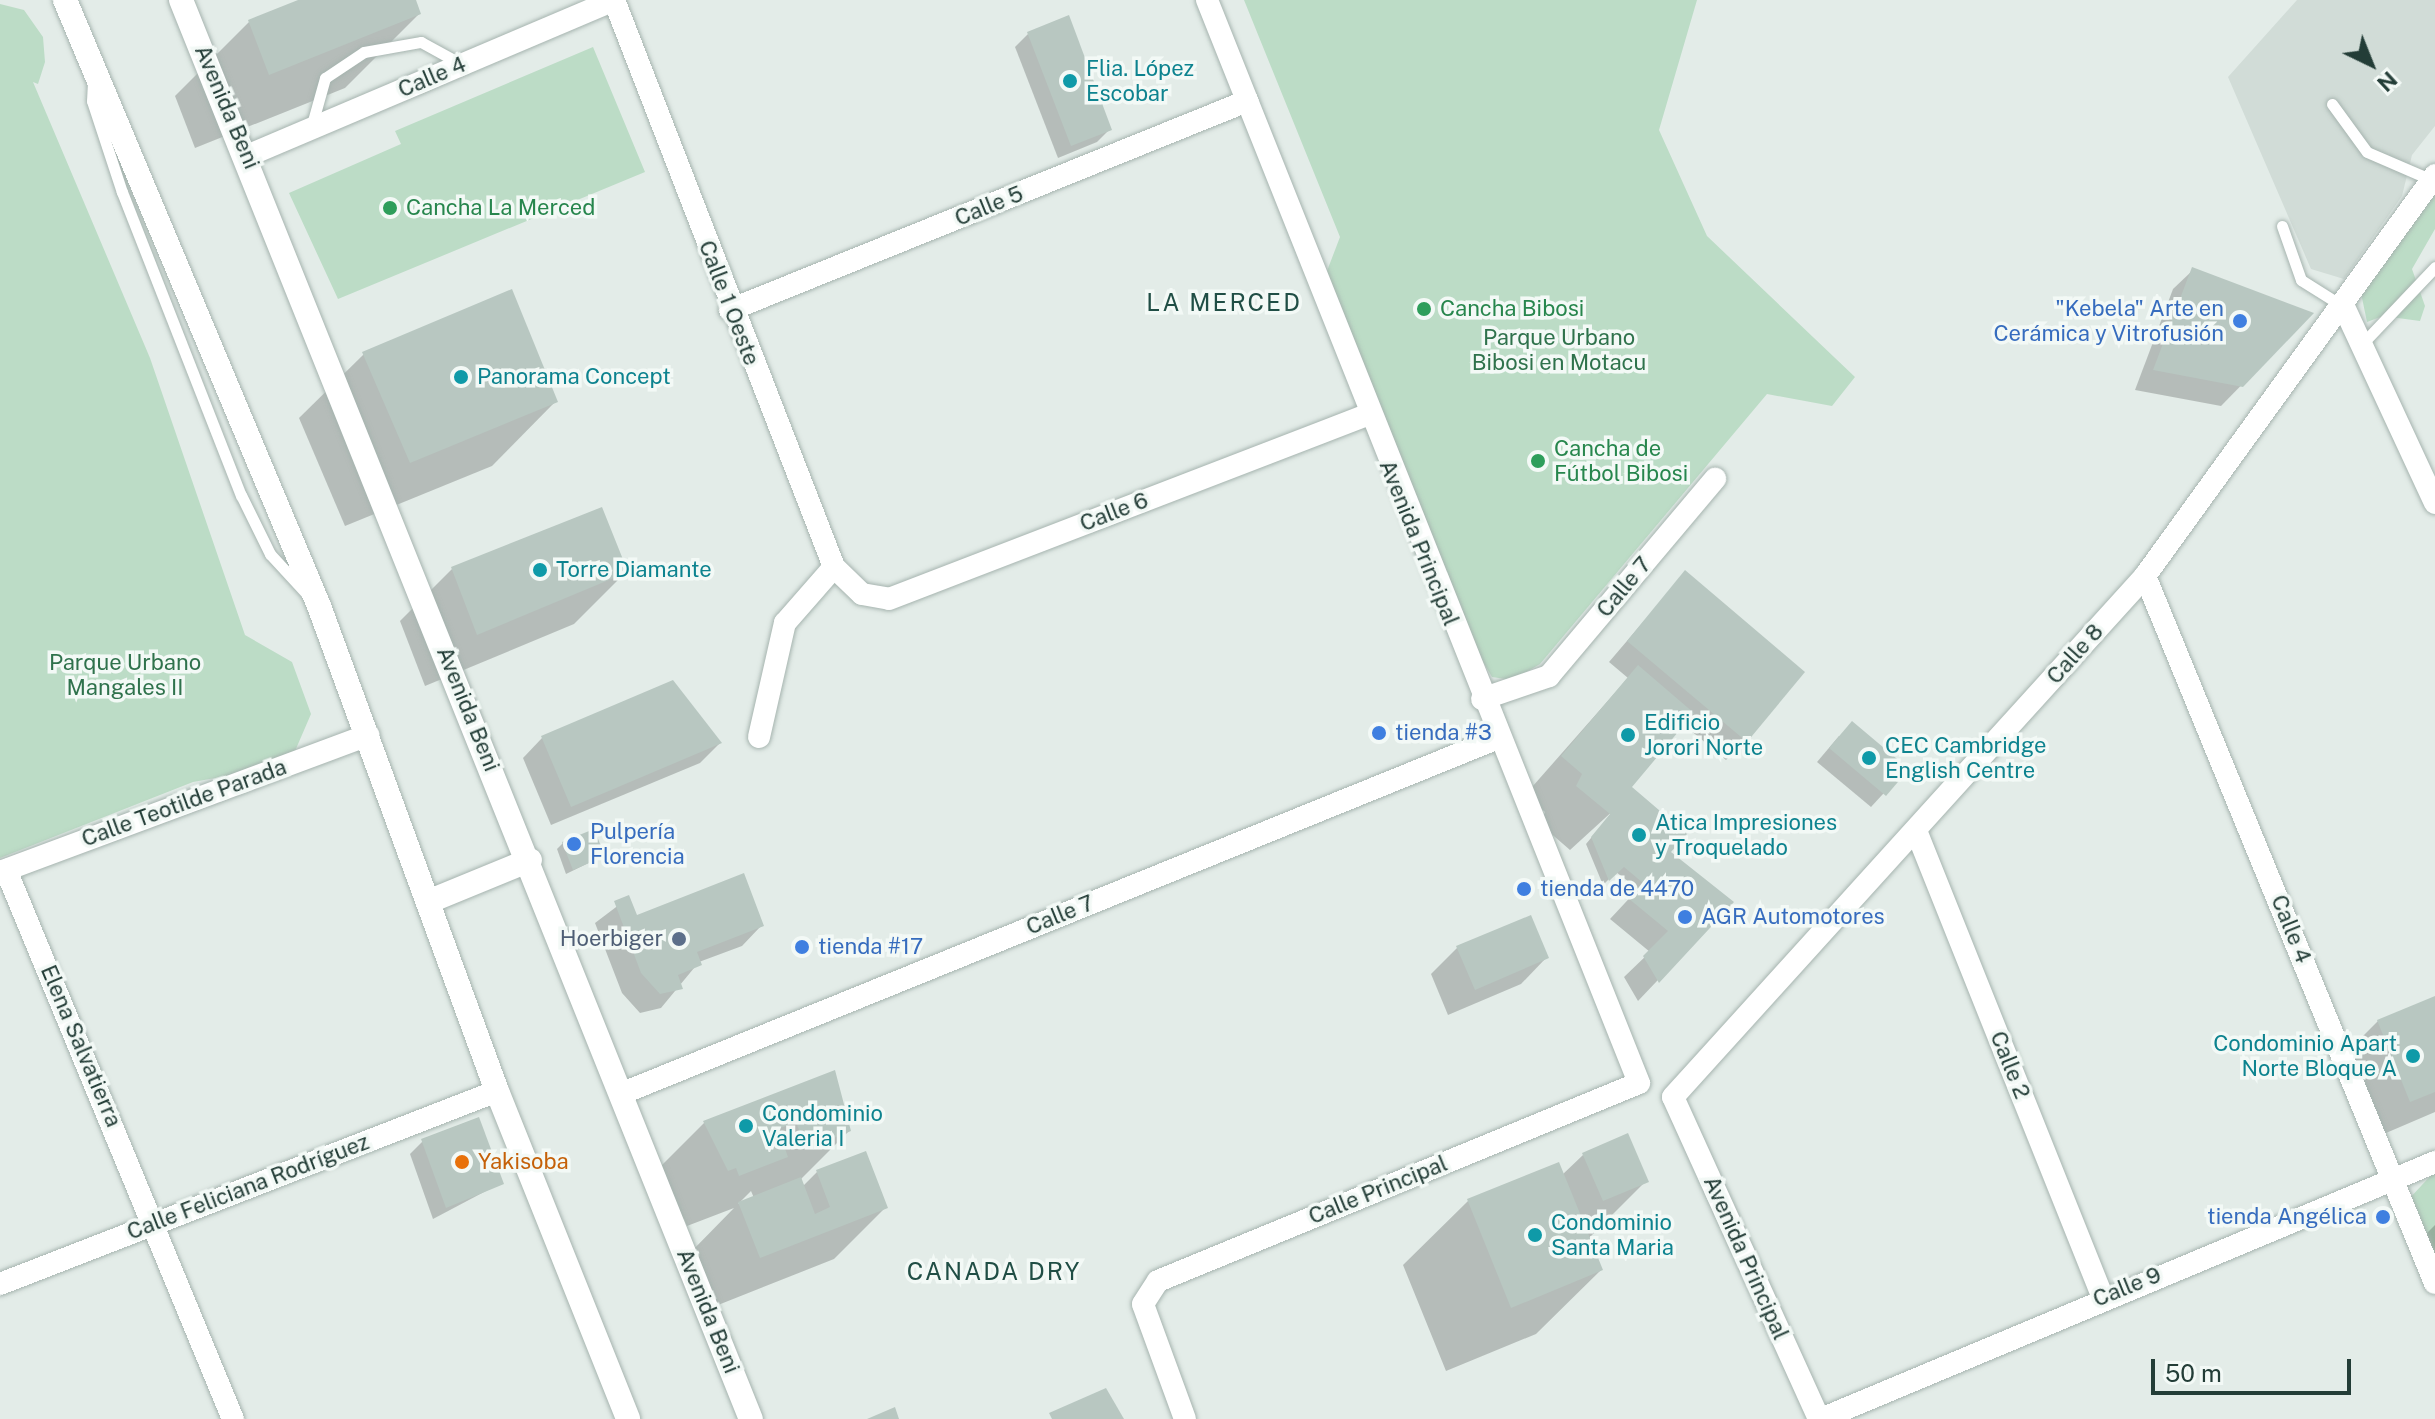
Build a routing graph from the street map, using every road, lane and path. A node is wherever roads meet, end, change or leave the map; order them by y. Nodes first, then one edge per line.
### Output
1 (65, 0) edge
2 (181, 0) edge
3 (615, 0) edge
4 (1207, 0) edge
5 (462, 65) junction
6 (1247, 101) junction
7 (2332, 104) dead end
8 (311, 128) junction
9 (249, 155) junction
10 (2434, 178) edge
11 (2282, 226) dead end
12 (2435, 267) edge
13 (2344, 307) junction
14 (730, 310) junction
15 (2362, 344) junction
16 (1367, 415) junction
17 (1715, 479) dead end
18 (2435, 503) edge
19 (834, 567) junction
20 (2145, 576) junction
21 (862, 594) joint
22 (1482, 699) junction
23 (368, 735) junction
24 (759, 737) dead end
25 (1498, 738) junction
26 (1917, 833) junction
27 (530, 860) junction
28 (3, 871) edge
29 (430, 901) junction
30 (1639, 1083) junction
31 (497, 1091) junction
32 (623, 1093) junction
33 (1673, 1097) junction
34 (2435, 1162) edge
35 (2394, 1179) junction
36 (157, 1222) junction
37 (2435, 1283) edge
38 (0, 1284) edge
39 (2103, 1297) junction
40 (233, 1419) edge
41 (628, 1419) edge
42 (751, 1419) edge
43 (1185, 1419) edge
44 (1820, 1419) edge

1 - 23 street
2 - 9 street, Avenida Beni
3 - 5 street, Calle 4
3 - 14 street, Calle 1 Oeste
4 - 6 street, Avenida Principal
5 - 8 street, Calle 4
5 - 8 lane
6 - 14 street, Calle 5
6 - 16 street, Avenida Principal
7 - 10 lane
8 - 9 street, Calle 4
9 - 27 street, Avenida Beni
10 - 13 street, Calle 8
11 - 13 lane
12 - 15 lane
13 - 15 street
13 - 20 street, Calle 8
14 - 19 street, Calle 1 Oeste
15 - 18 street
16 - 21 street, Calle 6
16 - 22 street, Avenida Principal
17 - 22 street, Calle 7
19 - 21 street, Calle 1 Oeste
19 - 24 street
20 - 26 street, Calle 8
20 - 35 street, Calle 4
22 - 25 street, Avenida Principal
23 - 28 street, Calle Teotilde Parada
23 - 29 street
25 - 30 street, Avenida Principal
25 - 32 street, Calle 7
26 - 33 street, Calle 8
26 - 39 street, Calle 2
27 - 29 street
27 - 32 street, Avenida Beni
28 - 36 street, Elena Salvatierra
29 - 31 street
30 - 33 street
30 - 43 street, Calle Principal
31 - 36 street, Calle Feliciana Rodríguez
31 - 41 street
32 - 42 street, Avenida Beni
33 - 44 street, Avenida Principal
34 - 35 street, Calle 9
35 - 37 street, Calle 4
35 - 39 street, Calle 9
36 - 38 street, Calle Feliciana Rodríguez
36 - 40 street, Elena Salvatierra
39 - 44 street, Calle 9

